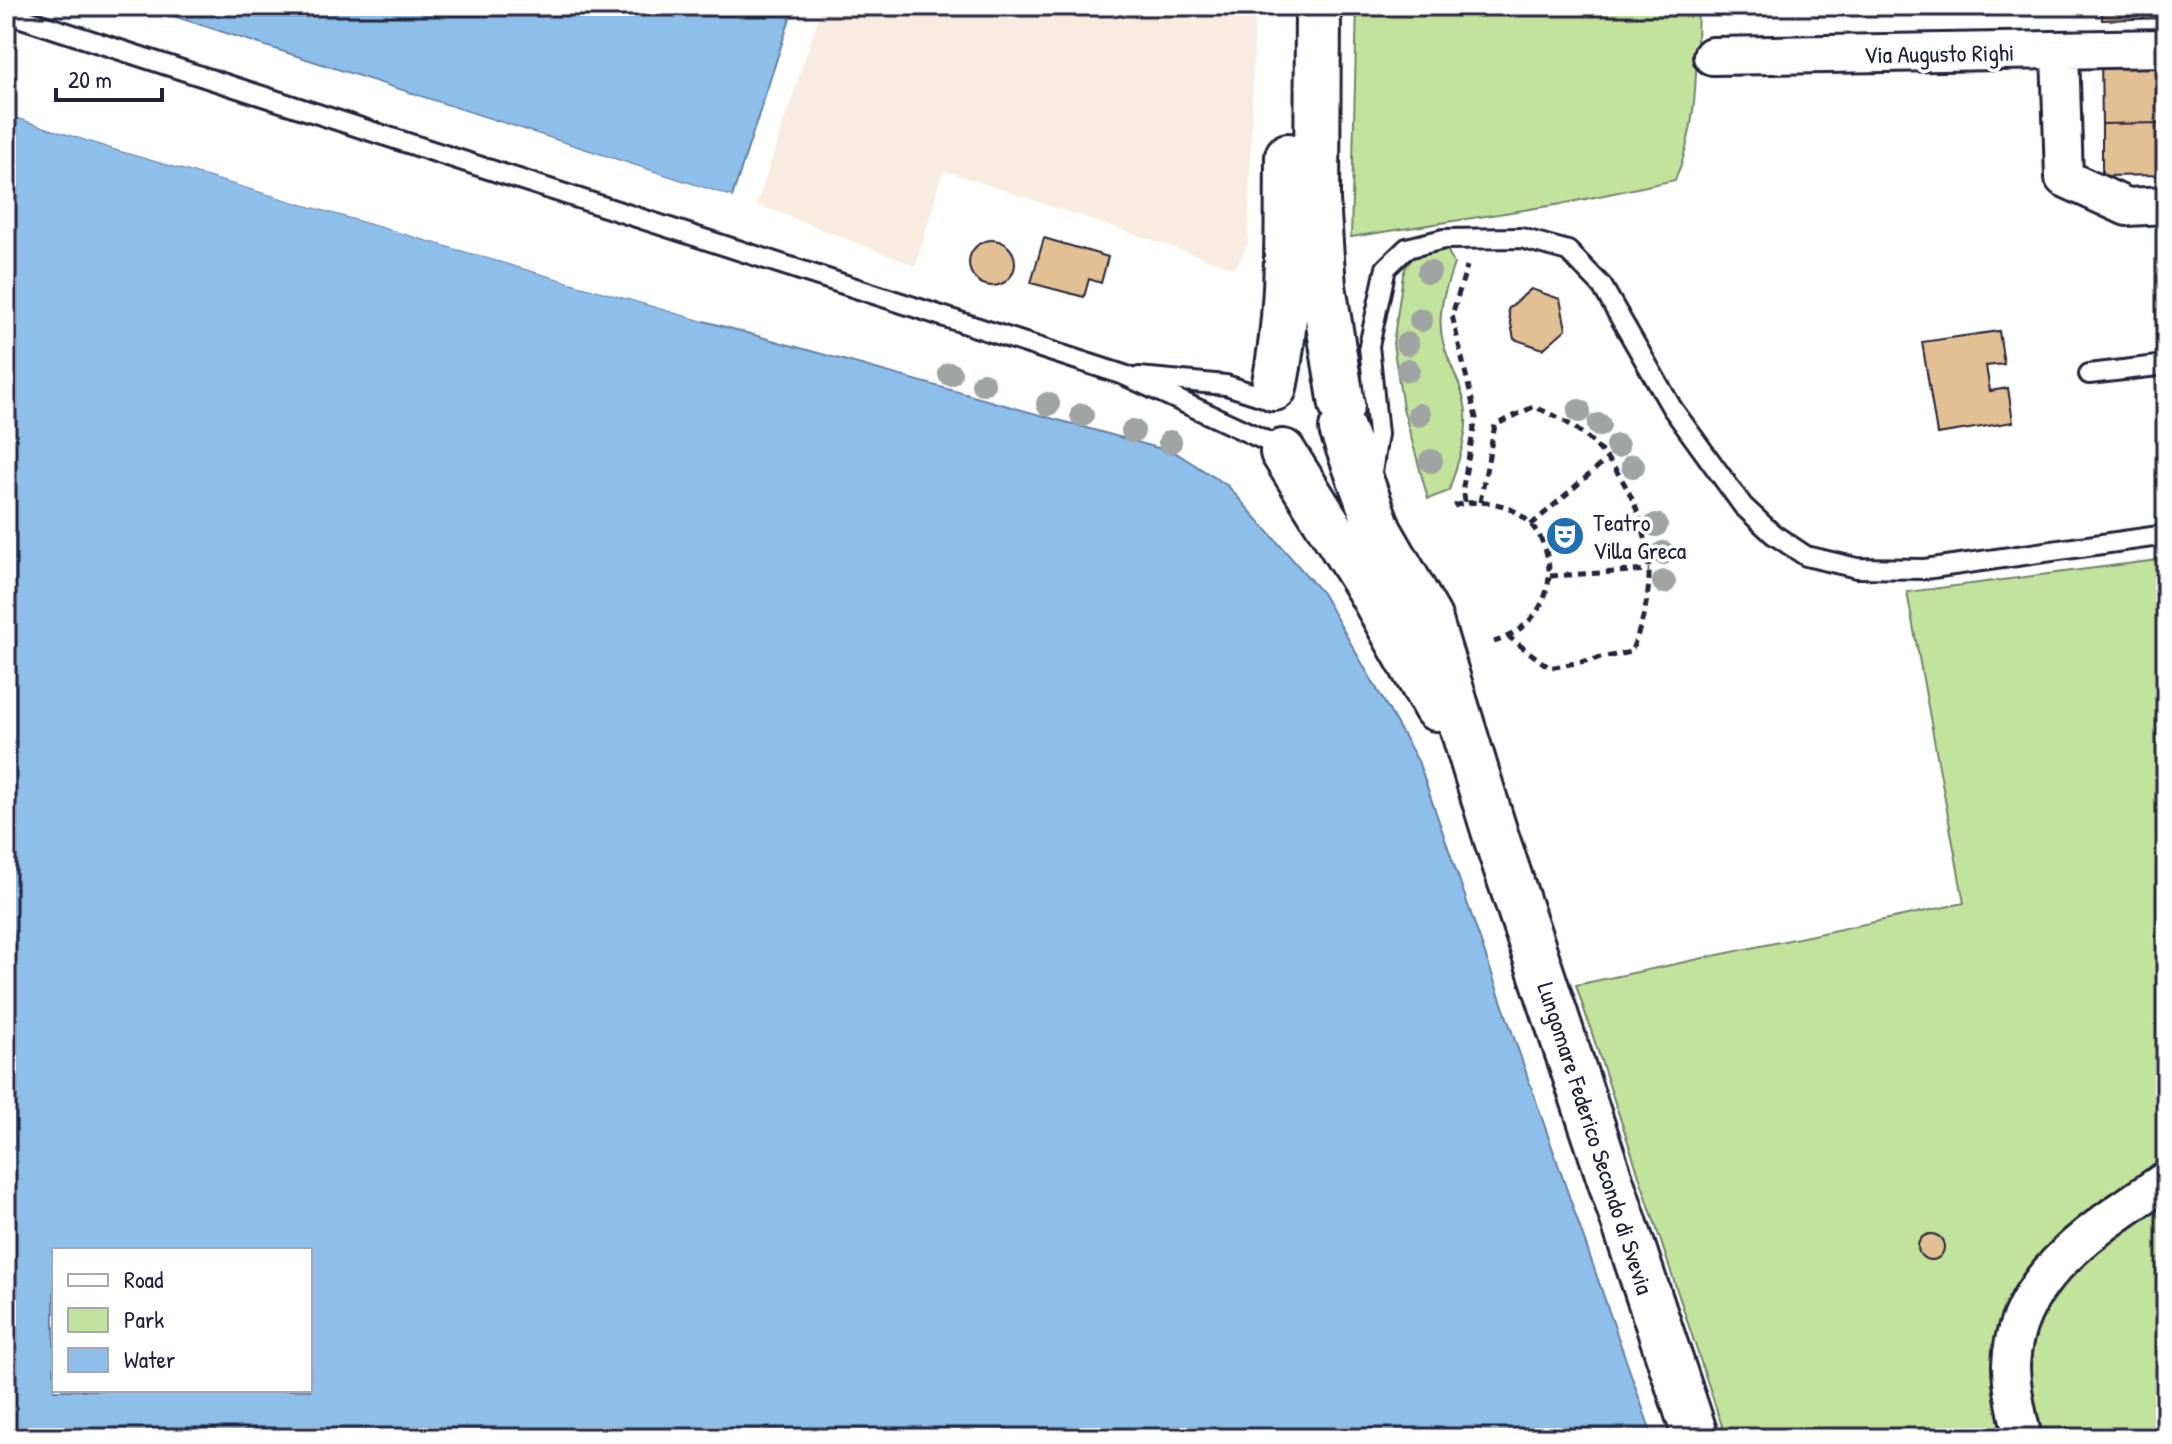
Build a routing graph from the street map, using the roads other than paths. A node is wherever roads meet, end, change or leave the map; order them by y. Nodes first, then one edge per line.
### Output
1 (1290, 6) edge
2 (1318, 6) edge
3 (6, 13) edge
4 (2166, 48) edge
5 (2060, 51) junction
6 (1712, 56) dead end
7 (2166, 205) edge
8 (2166, 365) edge
9 (2089, 374) dead end
10 (1124, 375) junction
11 (1270, 393) junction
12 (1342, 417) junction
13 (1278, 448) junction
14 (1366, 497) junction
15 (2166, 535) edge
16 (1496, 837) junction
17 (2166, 1180) edge
18 (1696, 1438) edge
19 (2023, 1438) edge

1 - 11 street
2 - 12 street, Lungomare Federico Secondo di Svevia
3 - 10 lane
4 - 5 street, Via Augusto Righi
5 - 6 street, Via Augusto Righi
5 - 7 street
8 - 9 lane
10 - 11 lane
10 - 13 lane
11 - 12 street
11 - 13 street
12 - 13 street
12 - 14 street, Lungomare Federico Secondo di Svevia
13 - 16 street, Lungomare Federico Secondo di Svevia
14 - 15 lane
14 - 16 street, Lungomare Federico Secondo di Svevia
16 - 18 street, Lungomare Federico Secondo di Svevia
17 - 19 street

